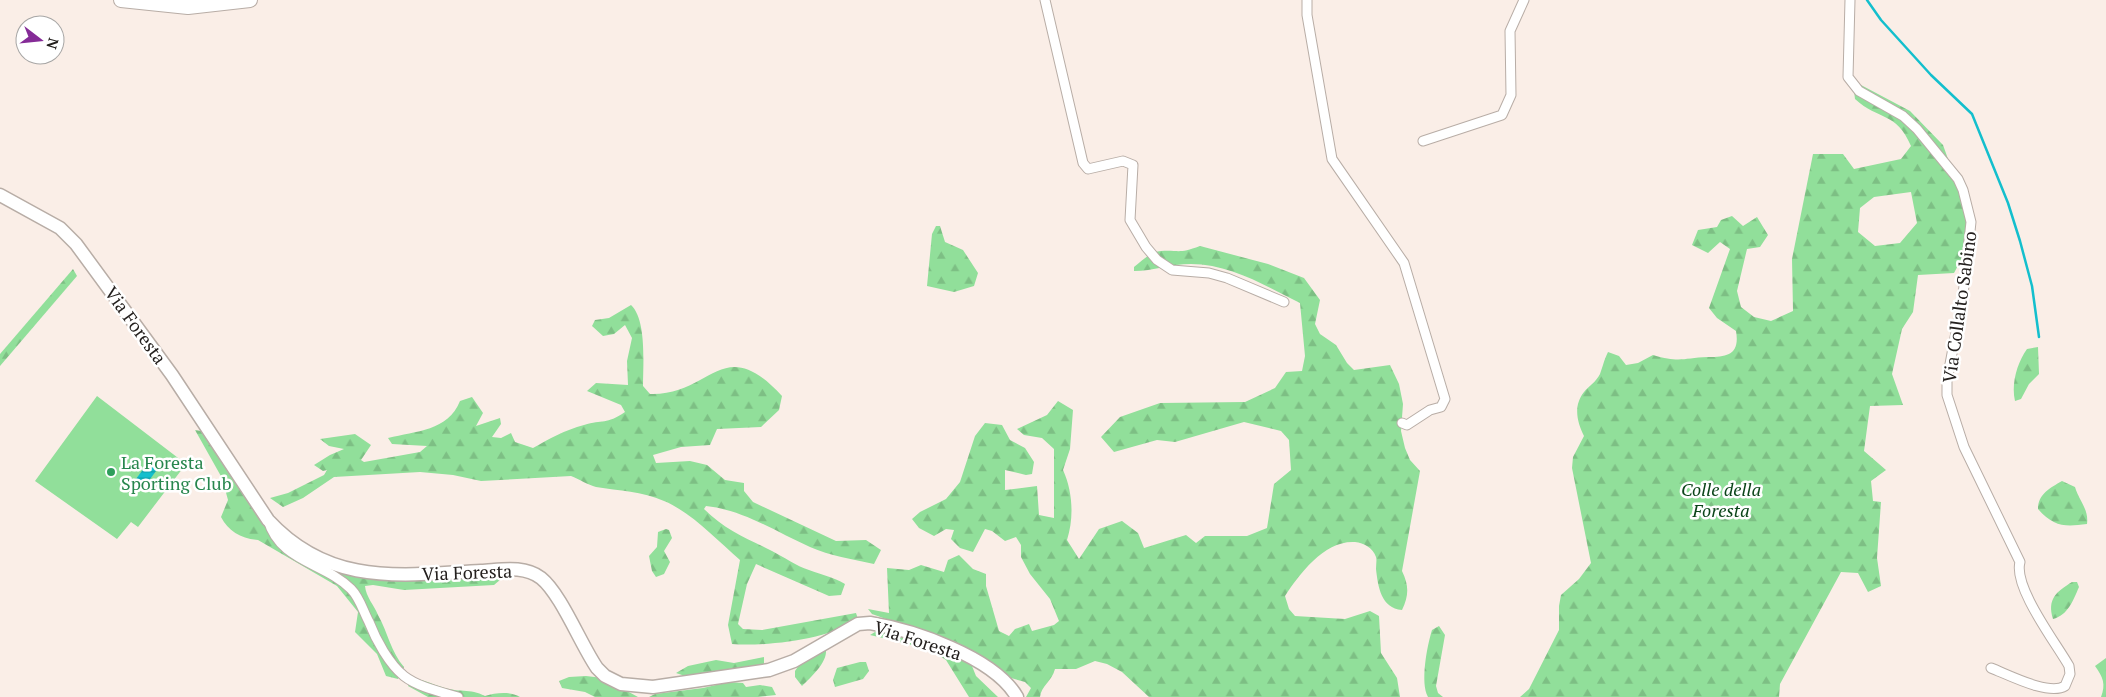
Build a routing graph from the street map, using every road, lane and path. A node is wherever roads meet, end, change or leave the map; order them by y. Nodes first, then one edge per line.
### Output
1 (121, 0) edge
2 (250, 0) edge
3 (1045, 0) edge
4 (1307, 0) edge
5 (1524, 0) edge
6 (1850, 0) edge
7 (1423, 141) dead end
8 (0, 195) edge
9 (1284, 302) dead end
10 (1402, 422) dead end
11 (268, 520) junction
12 (1991, 668) dead end
13 (458, 697) edge
14 (1017, 697) edge

1 - 2 main road
3 - 9 street
4 - 10 street
5 - 7 street
6 - 12 street, Via Collalto Sabino
8 - 11 main road, Via Foresta
11 - 13 street
11 - 14 main road, Via Foresta

